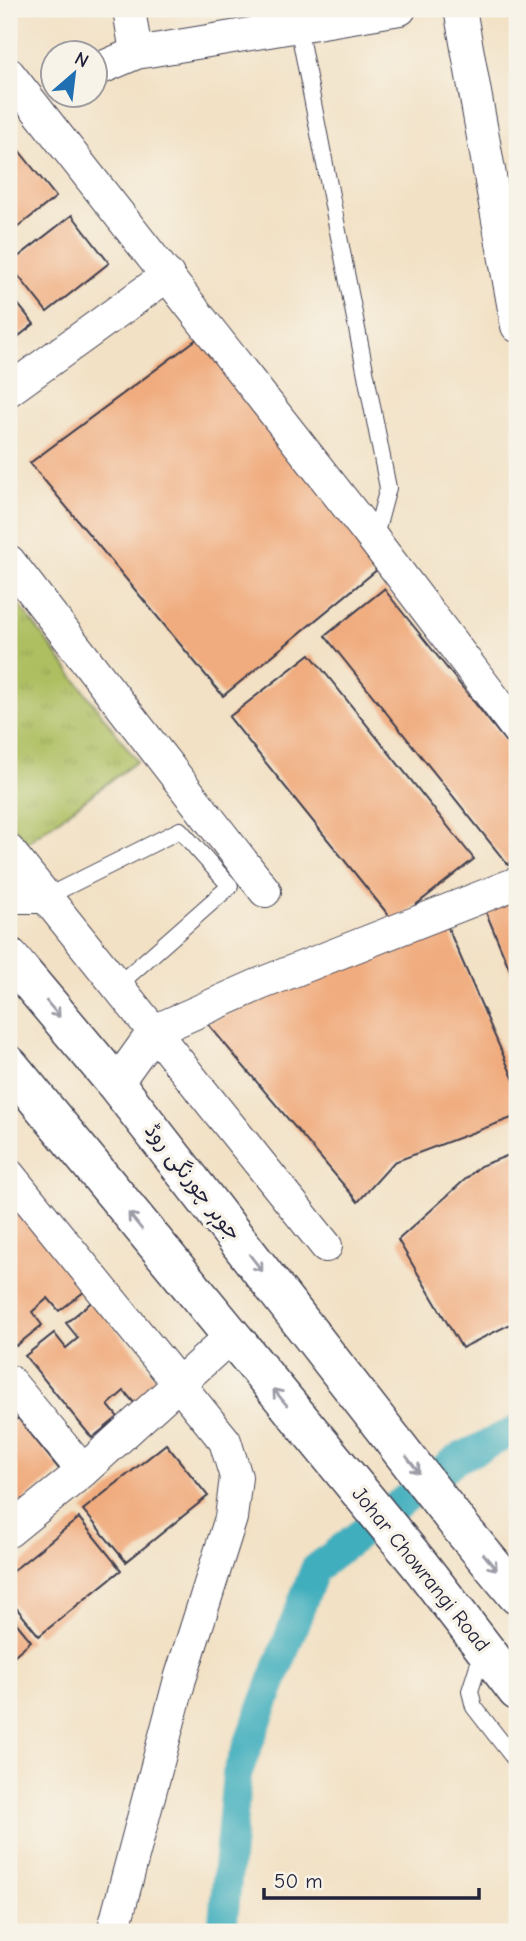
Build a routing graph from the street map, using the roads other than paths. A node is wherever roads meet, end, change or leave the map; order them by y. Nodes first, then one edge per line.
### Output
1 (129, 9) edge
2 (400, 9) edge
3 (460, 9) edge
4 (298, 26) junction
5 (136, 53) junction
6 (108, 65) edge
7 (9, 74) edge
8 (38, 93) edge
9 (50, 108) edge
10 (168, 275) junction
11 (517, 326) edge
12 (9, 390) edge
13 (374, 540) junction
14 (9, 561) edge
15 (517, 729) edge
16 (9, 851) edge
17 (517, 883) edge
18 (265, 891) dead end
19 (9, 897) edge
20 (46, 897) junction
21 (9, 957) edge
22 (118, 985) junction
23 (154, 1031) junction
24 (9, 1065) edge
25 (116, 1084) junction
26 (9, 1175) edge
27 (326, 1247) dead end
28 (230, 1337) junction
29 (9, 1381) edge
30 (178, 1385) junction
31 (83, 1471) junction
32 (9, 1531) edge
33 (517, 1595) edge
34 (484, 1648) junction
35 (517, 1691) edge
36 (517, 1762) edge
37 (113, 1932) edge

1 - 5 street
2 - 4 street
3 - 11 street
4 - 5 street
4 - 13 lane
5 - 6 street
7 - 8 street
9 - 10 street
10 - 12 street
10 - 13 street
13 - 15 street
14 - 18 street
16 - 20 street
17 - 23 street
19 - 20 street
20 - 22 street
20 - 22 lane
21 -> 25 main road, جوہر چورنگی روڈ
22 - 23 street
23 - 25 street
23 - 27 street
28 -> 24 main road
25 -> 33 main road, جوہر چورنگی روڈ
26 - 30 street
28 - 30 street
34 -> 28 main road, Johar Chowrangi Road
29 - 31 street
30 - 31 street
30 - 37 street
31 - 32 street
34 - 35 main road, Johar Chowrangi Road
34 - 36 lane

